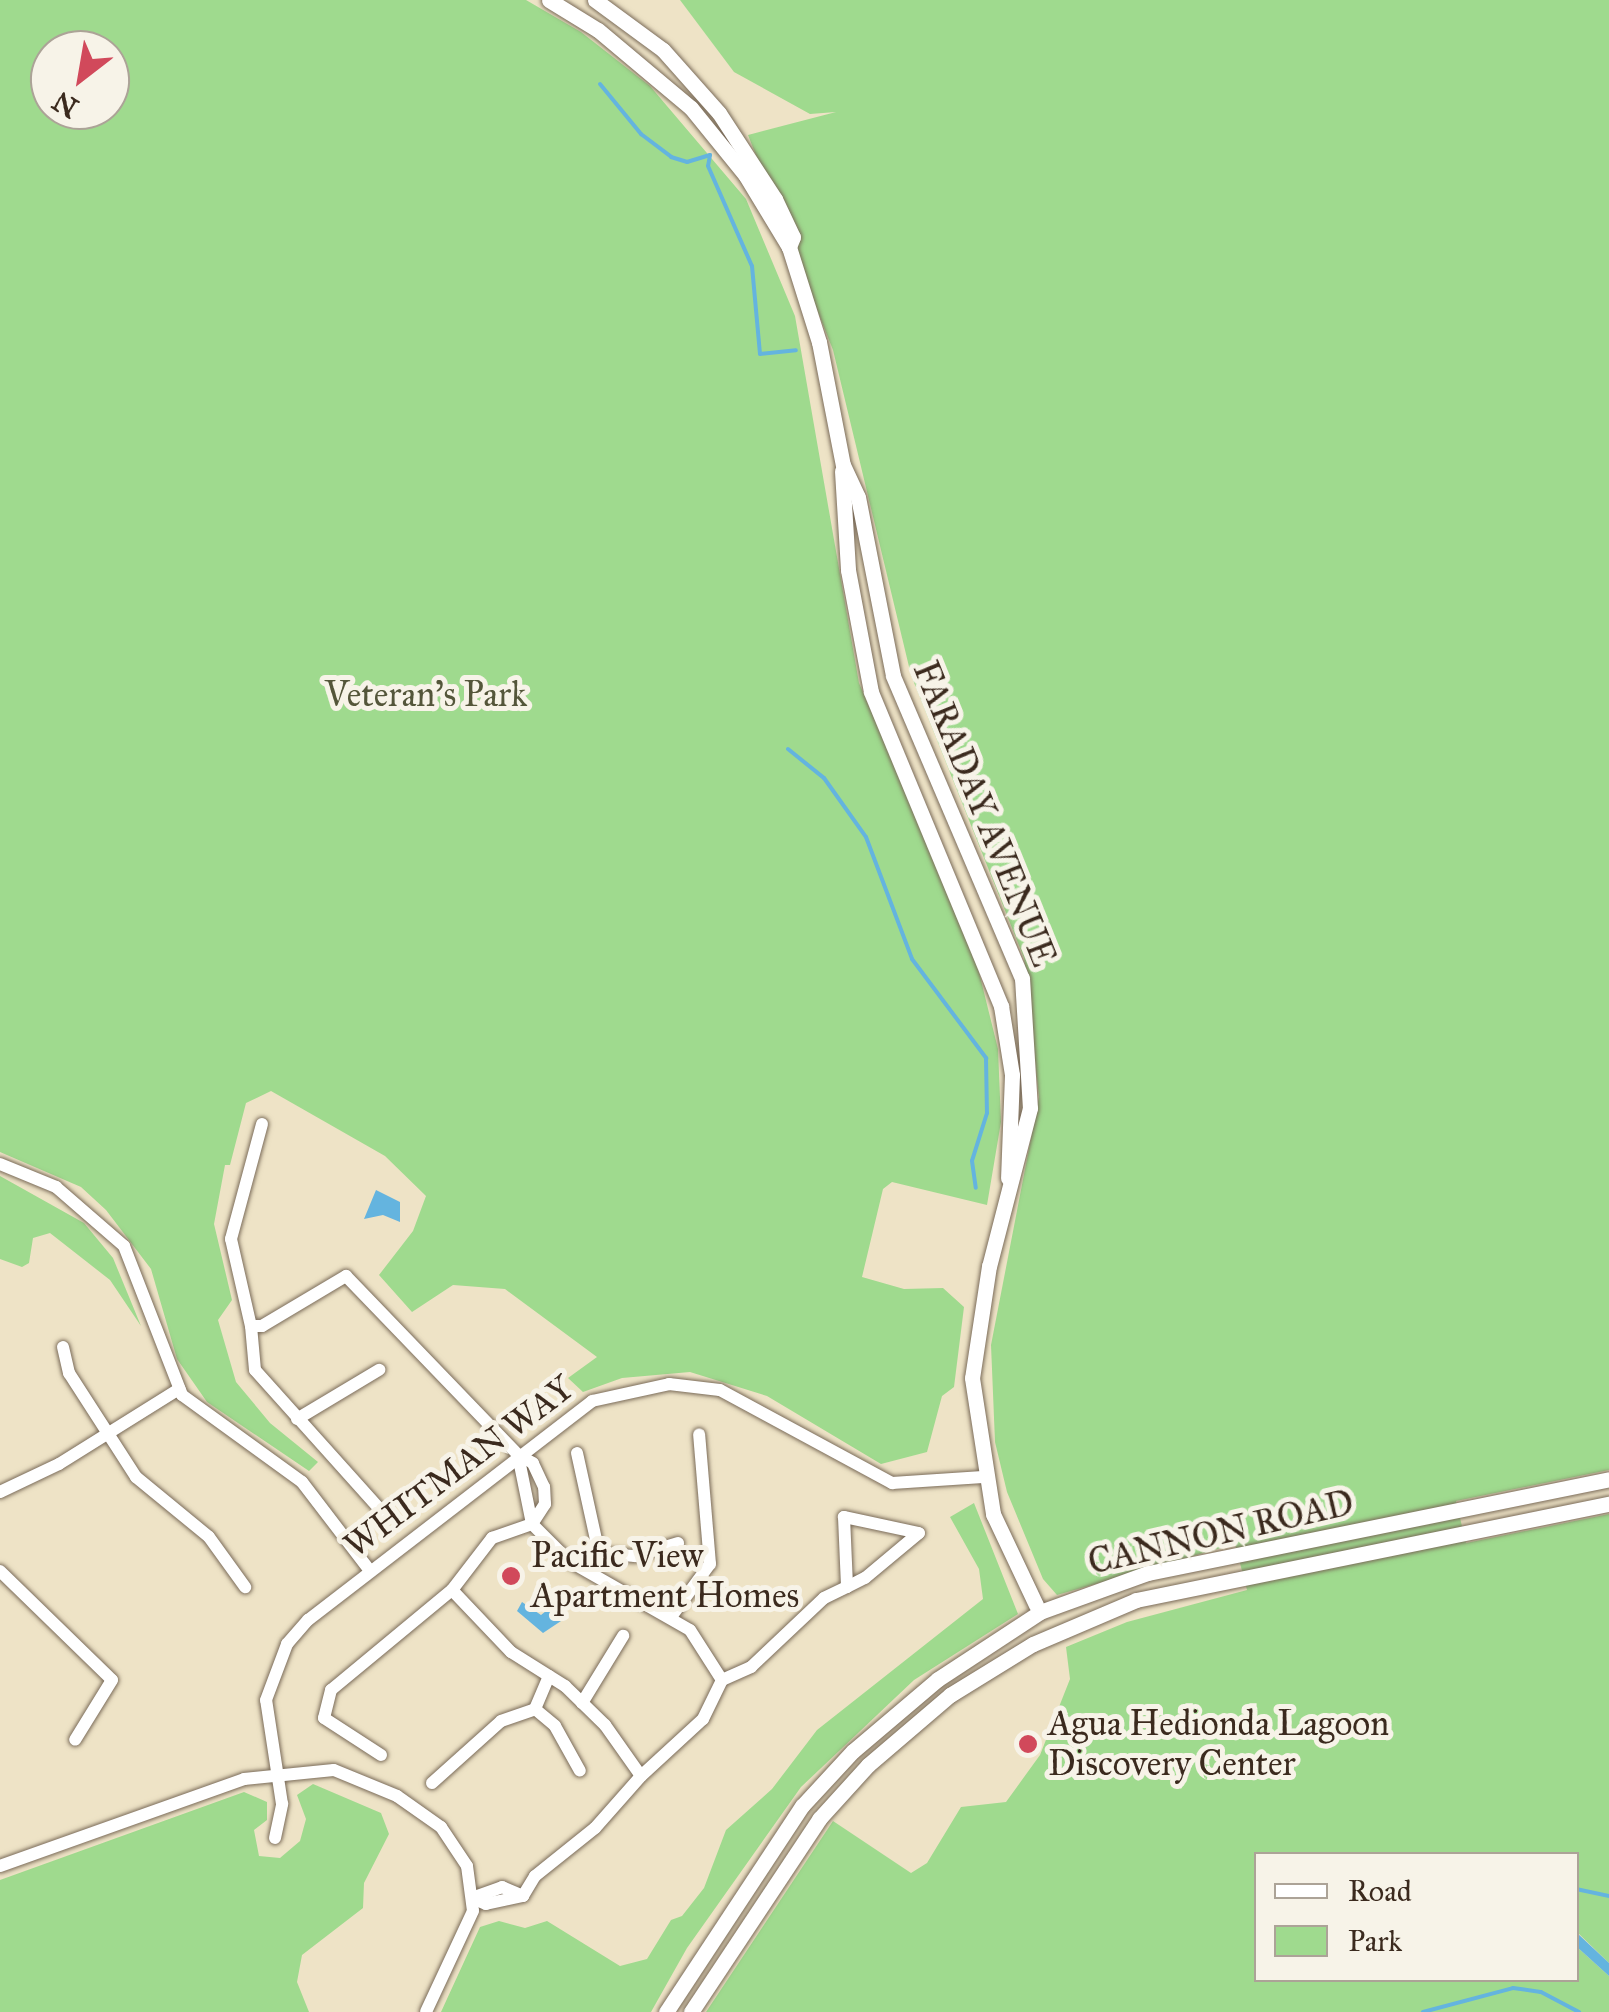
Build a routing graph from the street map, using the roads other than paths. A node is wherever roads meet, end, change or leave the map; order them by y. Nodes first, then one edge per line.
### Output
1 (549, 0) edge
2 (595, 0) edge
3 (790, 247) junction
4 (843, 466) junction
5 (262, 1124) dead end
6 (0, 1164) edge
7 (1008, 1187) junction
8 (251, 1326) junction
9 (63, 1347) dead end
10 (379, 1370) dead end
11 (179, 1389) junction
12 (298, 1418) junction
13 (107, 1434) junction
14 (699, 1434) dead end
15 (577, 1453) dead end
16 (518, 1455) junction
17 (983, 1477) junction
18 (1609, 1479) edge
19 (0, 1492) edge
20 (1609, 1504) edge
21 (384, 1514) dead end
22 (532, 1524) junction
23 (678, 1544) dead end
24 (599, 1554) junction
25 (569, 1561) junction
26 (0, 1571) edge
27 (370, 1571) junction
28 (245, 1587) dead end
29 (847, 1587) junction
30 (452, 1590) junction
31 (1038, 1608) junction
32 (671, 1617) junction
33 (1052, 1634) junction
34 (624, 1636) dead end
35 (549, 1676) junction
36 (722, 1680) junction
37 (582, 1703) junction
38 (535, 1709) junction
39 (75, 1740) dead end
40 (381, 1755) dead end
41 (580, 1771) dead end
42 (274, 1774) junction
43 (641, 1776) junction
44 (432, 1783) dead end
45 (275, 1838) dead end
46 (0, 1866) edge
47 (472, 1898) junction
48 (426, 2012) edge
49 (666, 2012) edge
50 (690, 2012) edge

1 - 3 main road, FARADAY AVENUE
2 - 3 main road, FARADAY AVENUE
3 - 4 main road, FARADAY AVENUE
4 - 7 main road, FARADAY AVENUE
4 - 7 main road, FARADAY AVENUE
5 - 8 street
6 - 11 street
7 - 17 main road, FARADAY AVENUE
8 - 12 street
8 - 16 street
9 - 13 street
10 - 12 street
11 - 13 street
11 - 27 street
12 - 21 street
13 - 19 street
13 - 28 street
14 - 32 street
15 - 24 street
16 - 17 street, WHITMAN WAY
16 - 22 street
16 - 27 street, WHITMAN WAY
17 - 31 main road, FARADAY AVENUE
18 - 31 main road, CANNON ROAD
20 - 33 main road, CANNON ROAD
22 - 25 street
22 - 30 street
23 - 24 street
24 - 25 street
25 - 32 street
26 - 39 street
27 - 42 street, WHITMAN WAY
29 - 29 street
29 - 36 street
30 - 35 street
30 - 40 street
31 - 33 main road, FARADAY AVENUE
31 - 49 main road, CANNON ROAD
32 - 36 street
33 - 50 main road, CANNON ROAD
34 - 37 street
35 - 37 street
35 - 38 street
36 - 43 street
37 - 43 street
38 - 41 street
38 - 44 street
42 - 45 street, WHITMAN WAY
42 - 46 street
42 - 47 street
43 - 47 street
47 - 48 street

